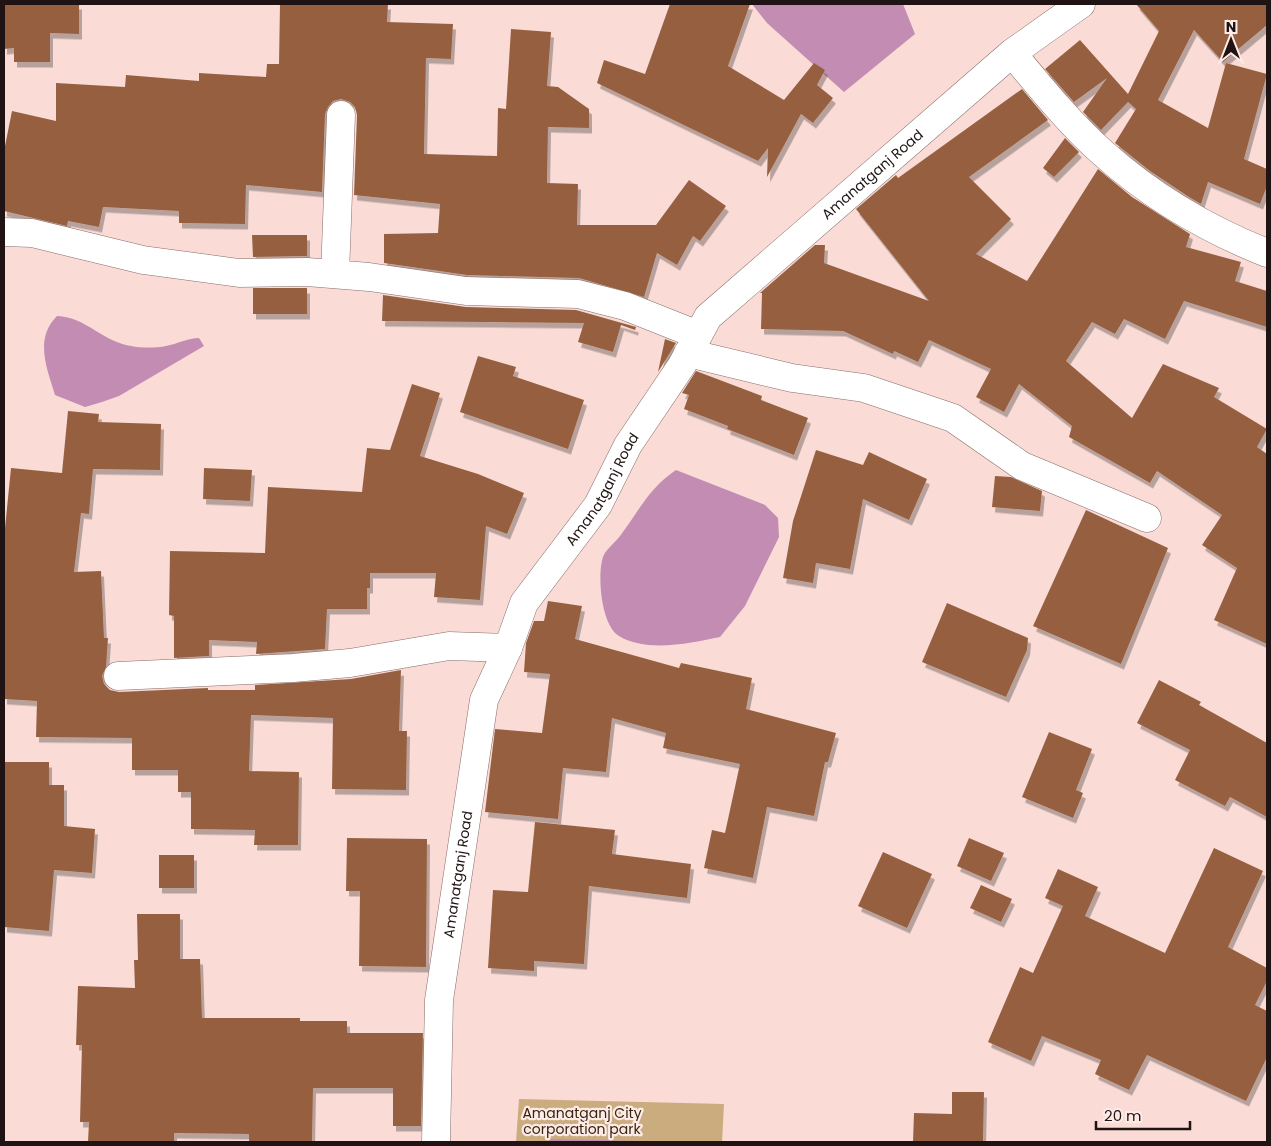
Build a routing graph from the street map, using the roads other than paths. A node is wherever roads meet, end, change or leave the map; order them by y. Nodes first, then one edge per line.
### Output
1 (1081, 4) edge
2 (1012, 53) junction
3 (341, 114) dead end
4 (4, 232) edge
5 (1267, 252) edge
6 (335, 274) junction
7 (693, 344) junction
8 (1147, 518) dead end
9 (508, 648) junction
10 (118, 676) dead end
11 (436, 1142) edge

1 - 2 street, Amanatganj Road
2 - 5 street
2 - 7 street, Amanatganj Road
3 - 6 street
4 - 6 street
6 - 7 street
7 - 8 street
7 - 9 street, Amanatganj Road
9 - 10 street
9 - 11 street, Amanatganj Road

